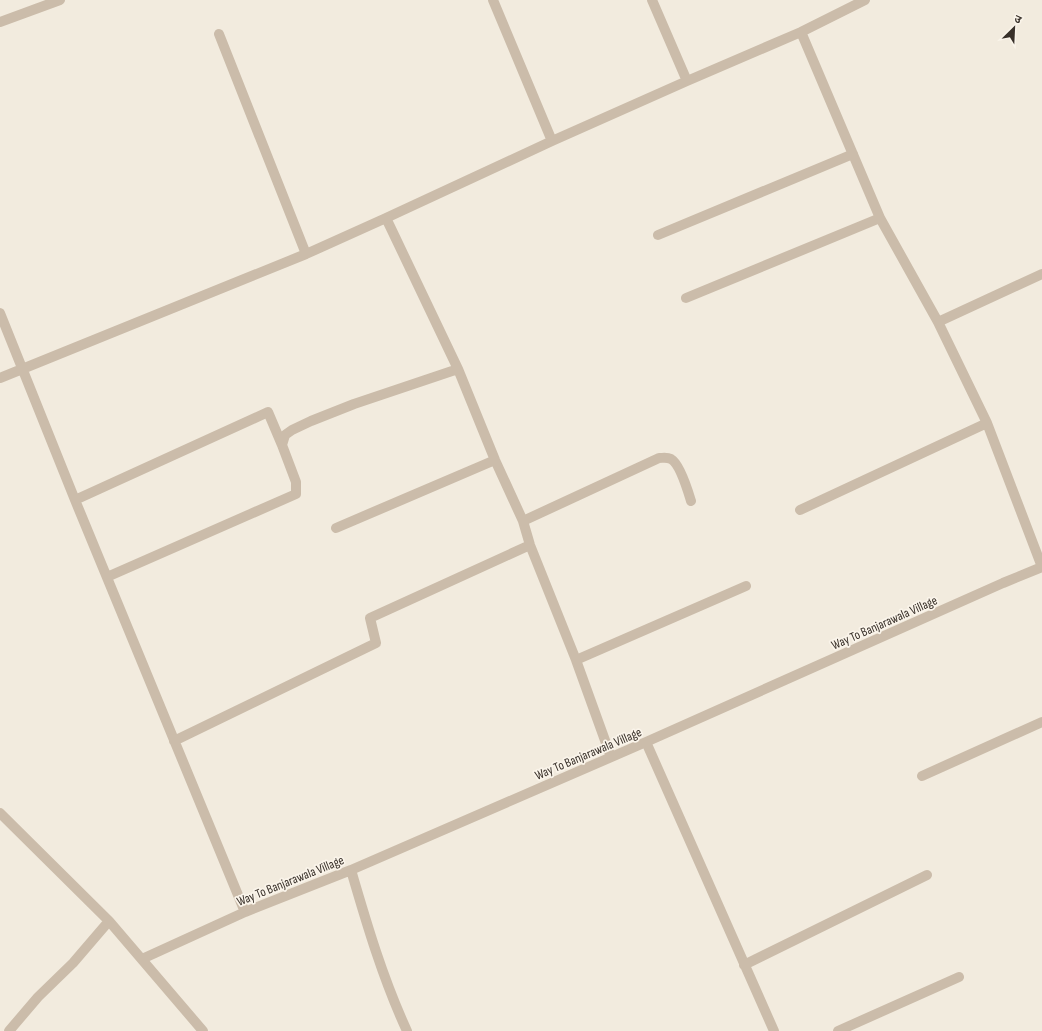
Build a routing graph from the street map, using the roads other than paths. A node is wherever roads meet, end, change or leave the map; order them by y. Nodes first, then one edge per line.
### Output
1 (60, 0) edge
2 (493, 0) edge
3 (652, 0) edge
4 (864, 0) edge
5 (0, 22) edge
6 (800, 32) junction
7 (219, 34) dead end
8 (688, 81) junction
9 (552, 141) junction
10 (853, 154) junction
11 (386, 218) junction
12 (880, 218) junction
13 (658, 234) dead end
14 (306, 254) junction
15 (1042, 274) edge
16 (686, 298) dead end
17 (0, 313) edge
18 (938, 322) junction
19 (22, 368) junction
20 (458, 369) junction
21 (0, 378) edge
22 (987, 423) junction
23 (282, 445) junction
24 (496, 460) junction
25 (75, 500) junction
26 (691, 501) dead end
27 (800, 510) dead end
28 (523, 521) junction
29 (336, 528) dead end
30 (530, 545) junction
31 (1042, 567) edge
32 (107, 577) junction
33 (746, 586) dead end
34 (576, 660) junction
35 (1042, 722) edge
36 (174, 741) junction
37 (646, 742) junction
38 (611, 757) junction
39 (922, 776) dead end
40 (0, 814) edge
41 (351, 870) junction
42 (927, 875) dead end
43 (245, 912) junction
44 (109, 921) junction
45 (142, 959) junction
46 (744, 965) junction
47 (959, 977) dead end
48 (9, 1031) edge
49 (203, 1031) edge
50 (407, 1031) edge
51 (774, 1031) edge
52 (838, 1031) edge

1 - 5 street
2 - 9 street
3 - 8 street
4 - 6 street
6 - 8 street
6 - 10 street
7 - 14 street
8 - 9 street
9 - 11 street
10 - 12 street
10 - 13 street
11 - 14 street
11 - 20 street
12 - 16 street
12 - 18 street
14 - 19 street
15 - 18 street
17 - 19 street
18 - 22 street
19 - 21 street
19 - 25 street
20 - 23 street
20 - 24 street
22 - 27 street
22 - 31 street
23 - 25 street
23 - 32 street
24 - 28 street
24 - 29 street
25 - 32 street
26 - 28 street
28 - 30 street
30 - 34 street
30 - 36 street
31 - 37 street, Way To Banjarawala Village
32 - 36 street
33 - 34 street
34 - 38 street
35 - 39 street
36 - 43 street
37 - 38 street, Way To Banjarawala Village
37 - 46 street
38 - 41 street, Way To Banjarawala Village
40 - 44 street
41 - 43 street, Way To Banjarawala Village
41 - 50 street
42 - 46 street
43 - 45 street, Way To Banjarawala Village
44 - 45 street
44 - 48 street
45 - 49 street
46 - 51 street
47 - 52 street

